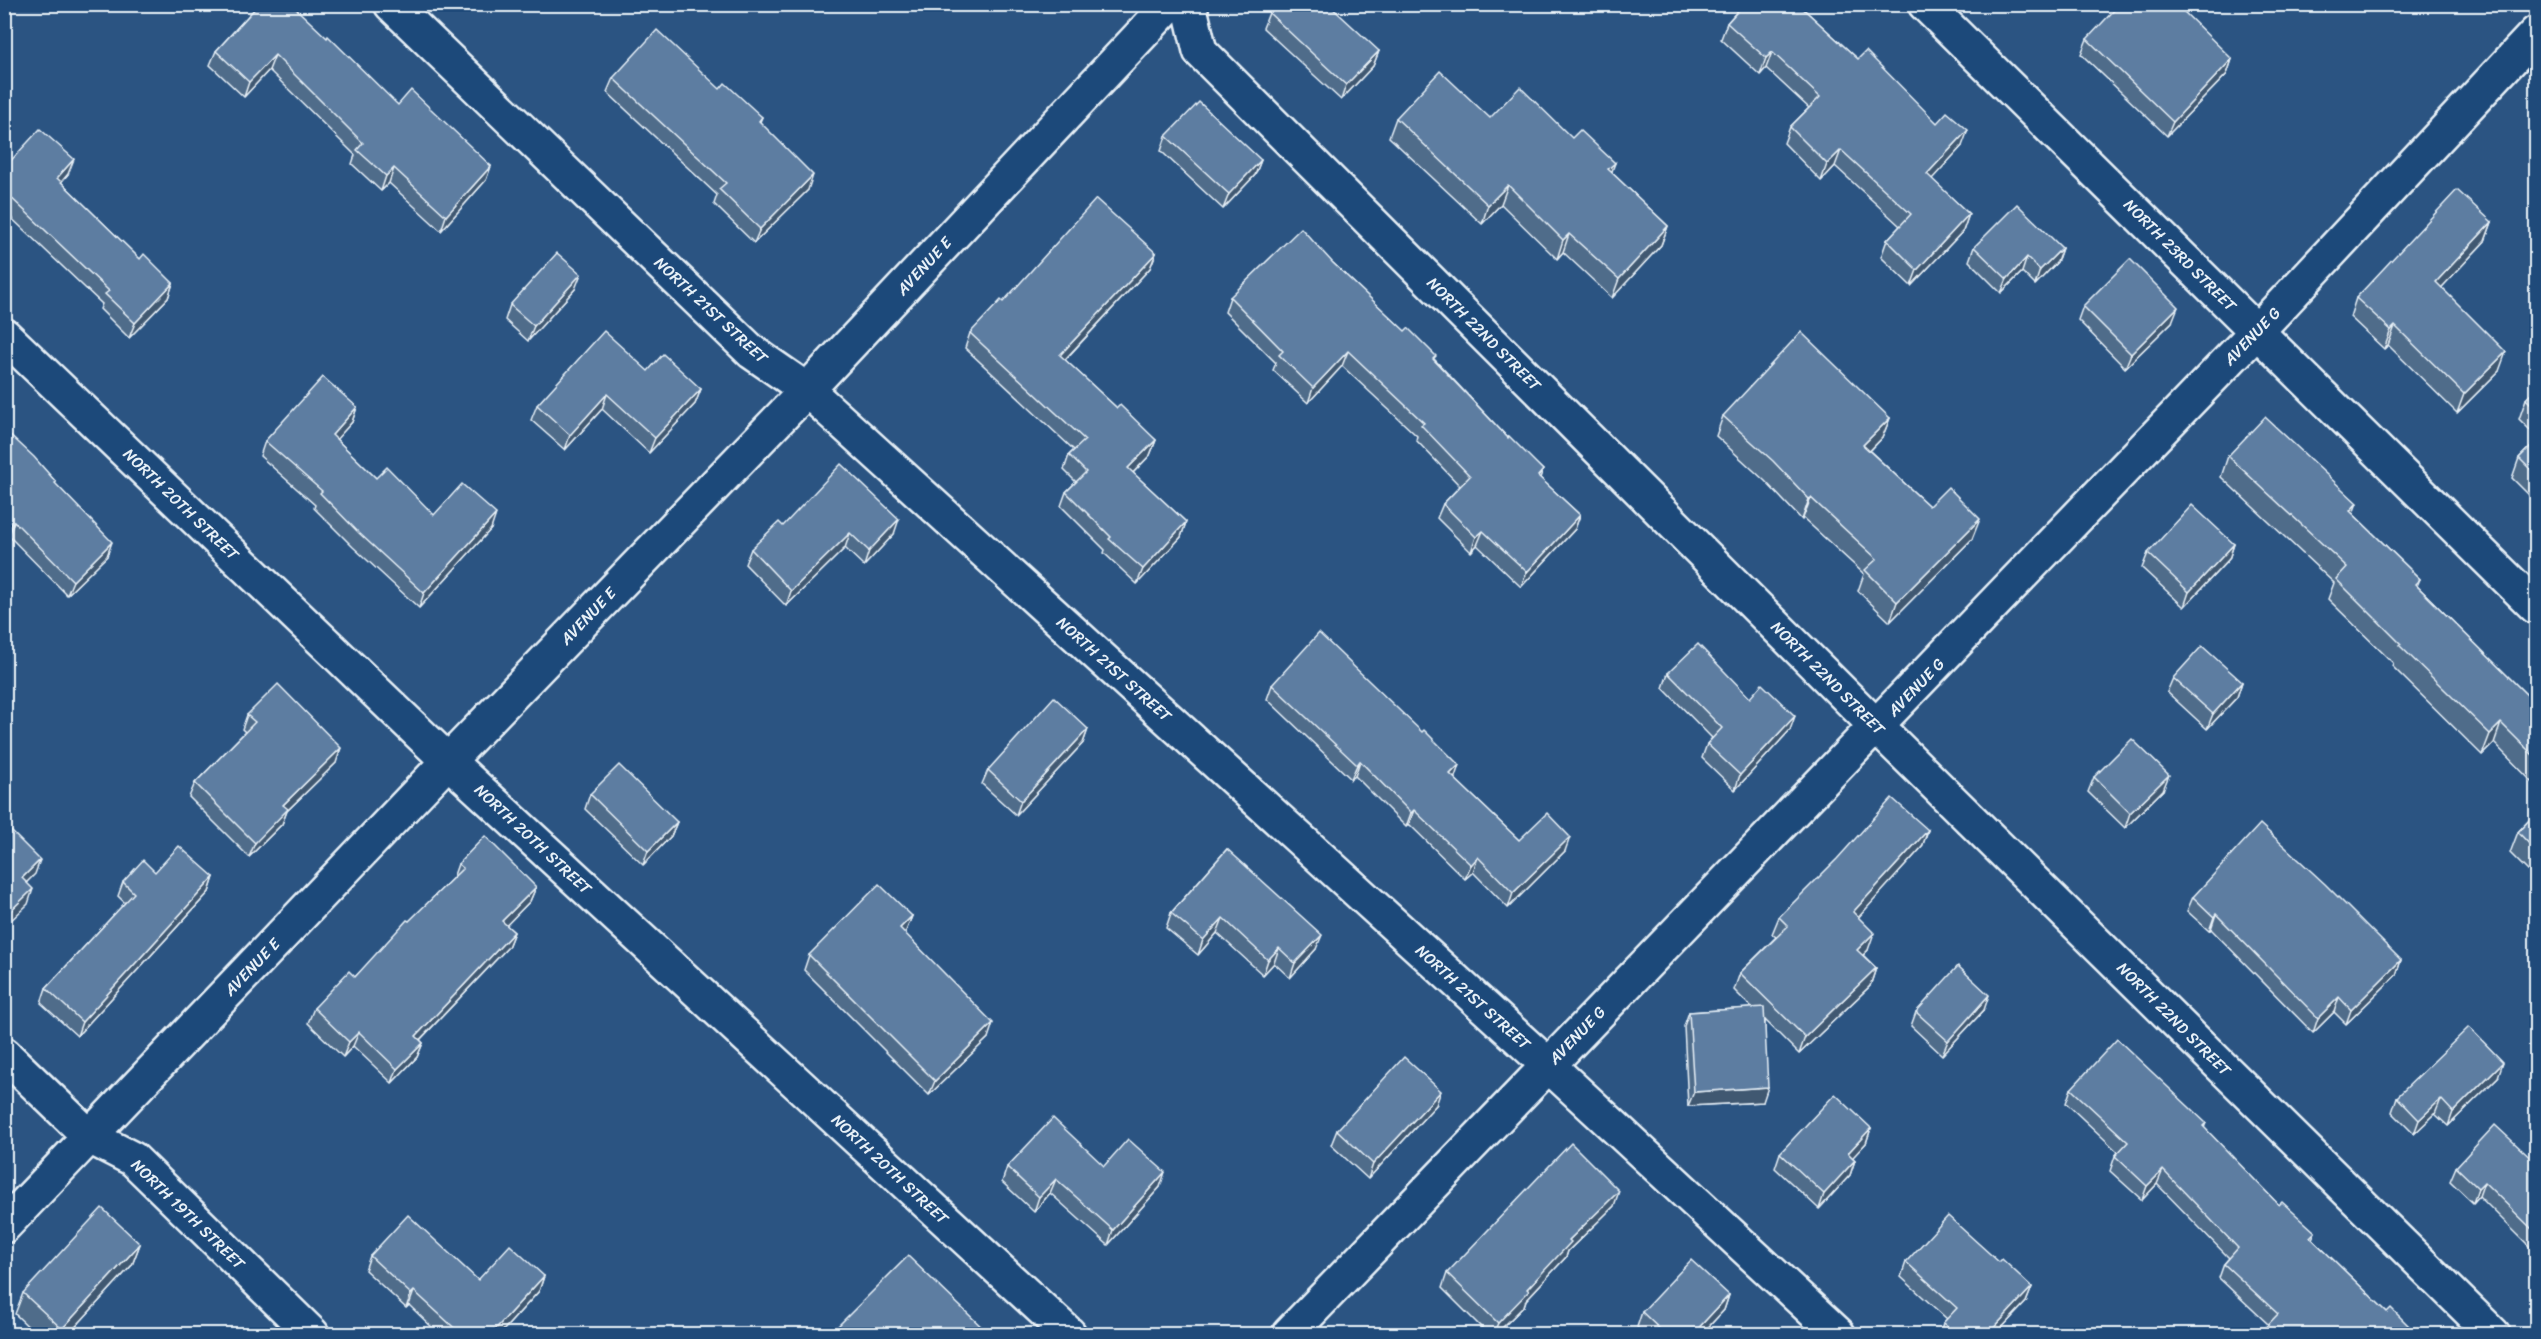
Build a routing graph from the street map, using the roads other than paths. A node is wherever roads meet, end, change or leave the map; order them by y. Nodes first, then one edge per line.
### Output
1 (391, 4) edge
2 (1170, 4) edge
3 (1189, 4) edge
4 (1925, 4) edge
5 (2536, 33) edge
6 (2257, 331) junction
7 (4, 335) edge
8 (807, 390) junction
9 (2536, 607) edge
10 (1877, 727) junction
11 (448, 761) junction
12 (4, 1054) edge
13 (1548, 1065) junction
14 (90, 1137) junction
15 (4, 1227) edge
16 (312, 1335) edge
17 (1069, 1335) edge
18 (1289, 1335) edge
19 (1838, 1335) edge
20 (2493, 1335) edge

1 - 8 street, NORTH 21ST STREET
2 - 8 street, AVENUE E
3 - 10 street, NORTH 22ND STREET
4 - 6 street, NORTH 23RD STREET
5 - 6 street, AVENUE G
6 - 9 street, NORTH 23RD STREET
6 - 10 street, AVENUE G
7 - 11 street, NORTH 20TH STREET
8 - 11 street, AVENUE E
8 - 13 street, NORTH 21ST STREET
10 - 13 street, AVENUE G
10 - 20 street, NORTH 22ND STREET
11 - 14 street, AVENUE E
11 - 17 street, NORTH 20TH STREET
12 - 14 street, NORTH 19TH STREET
13 - 18 street, AVENUE G
13 - 19 street, NORTH 21ST STREET
14 - 15 street, AVENUE E
14 - 16 street, NORTH 19TH STREET

